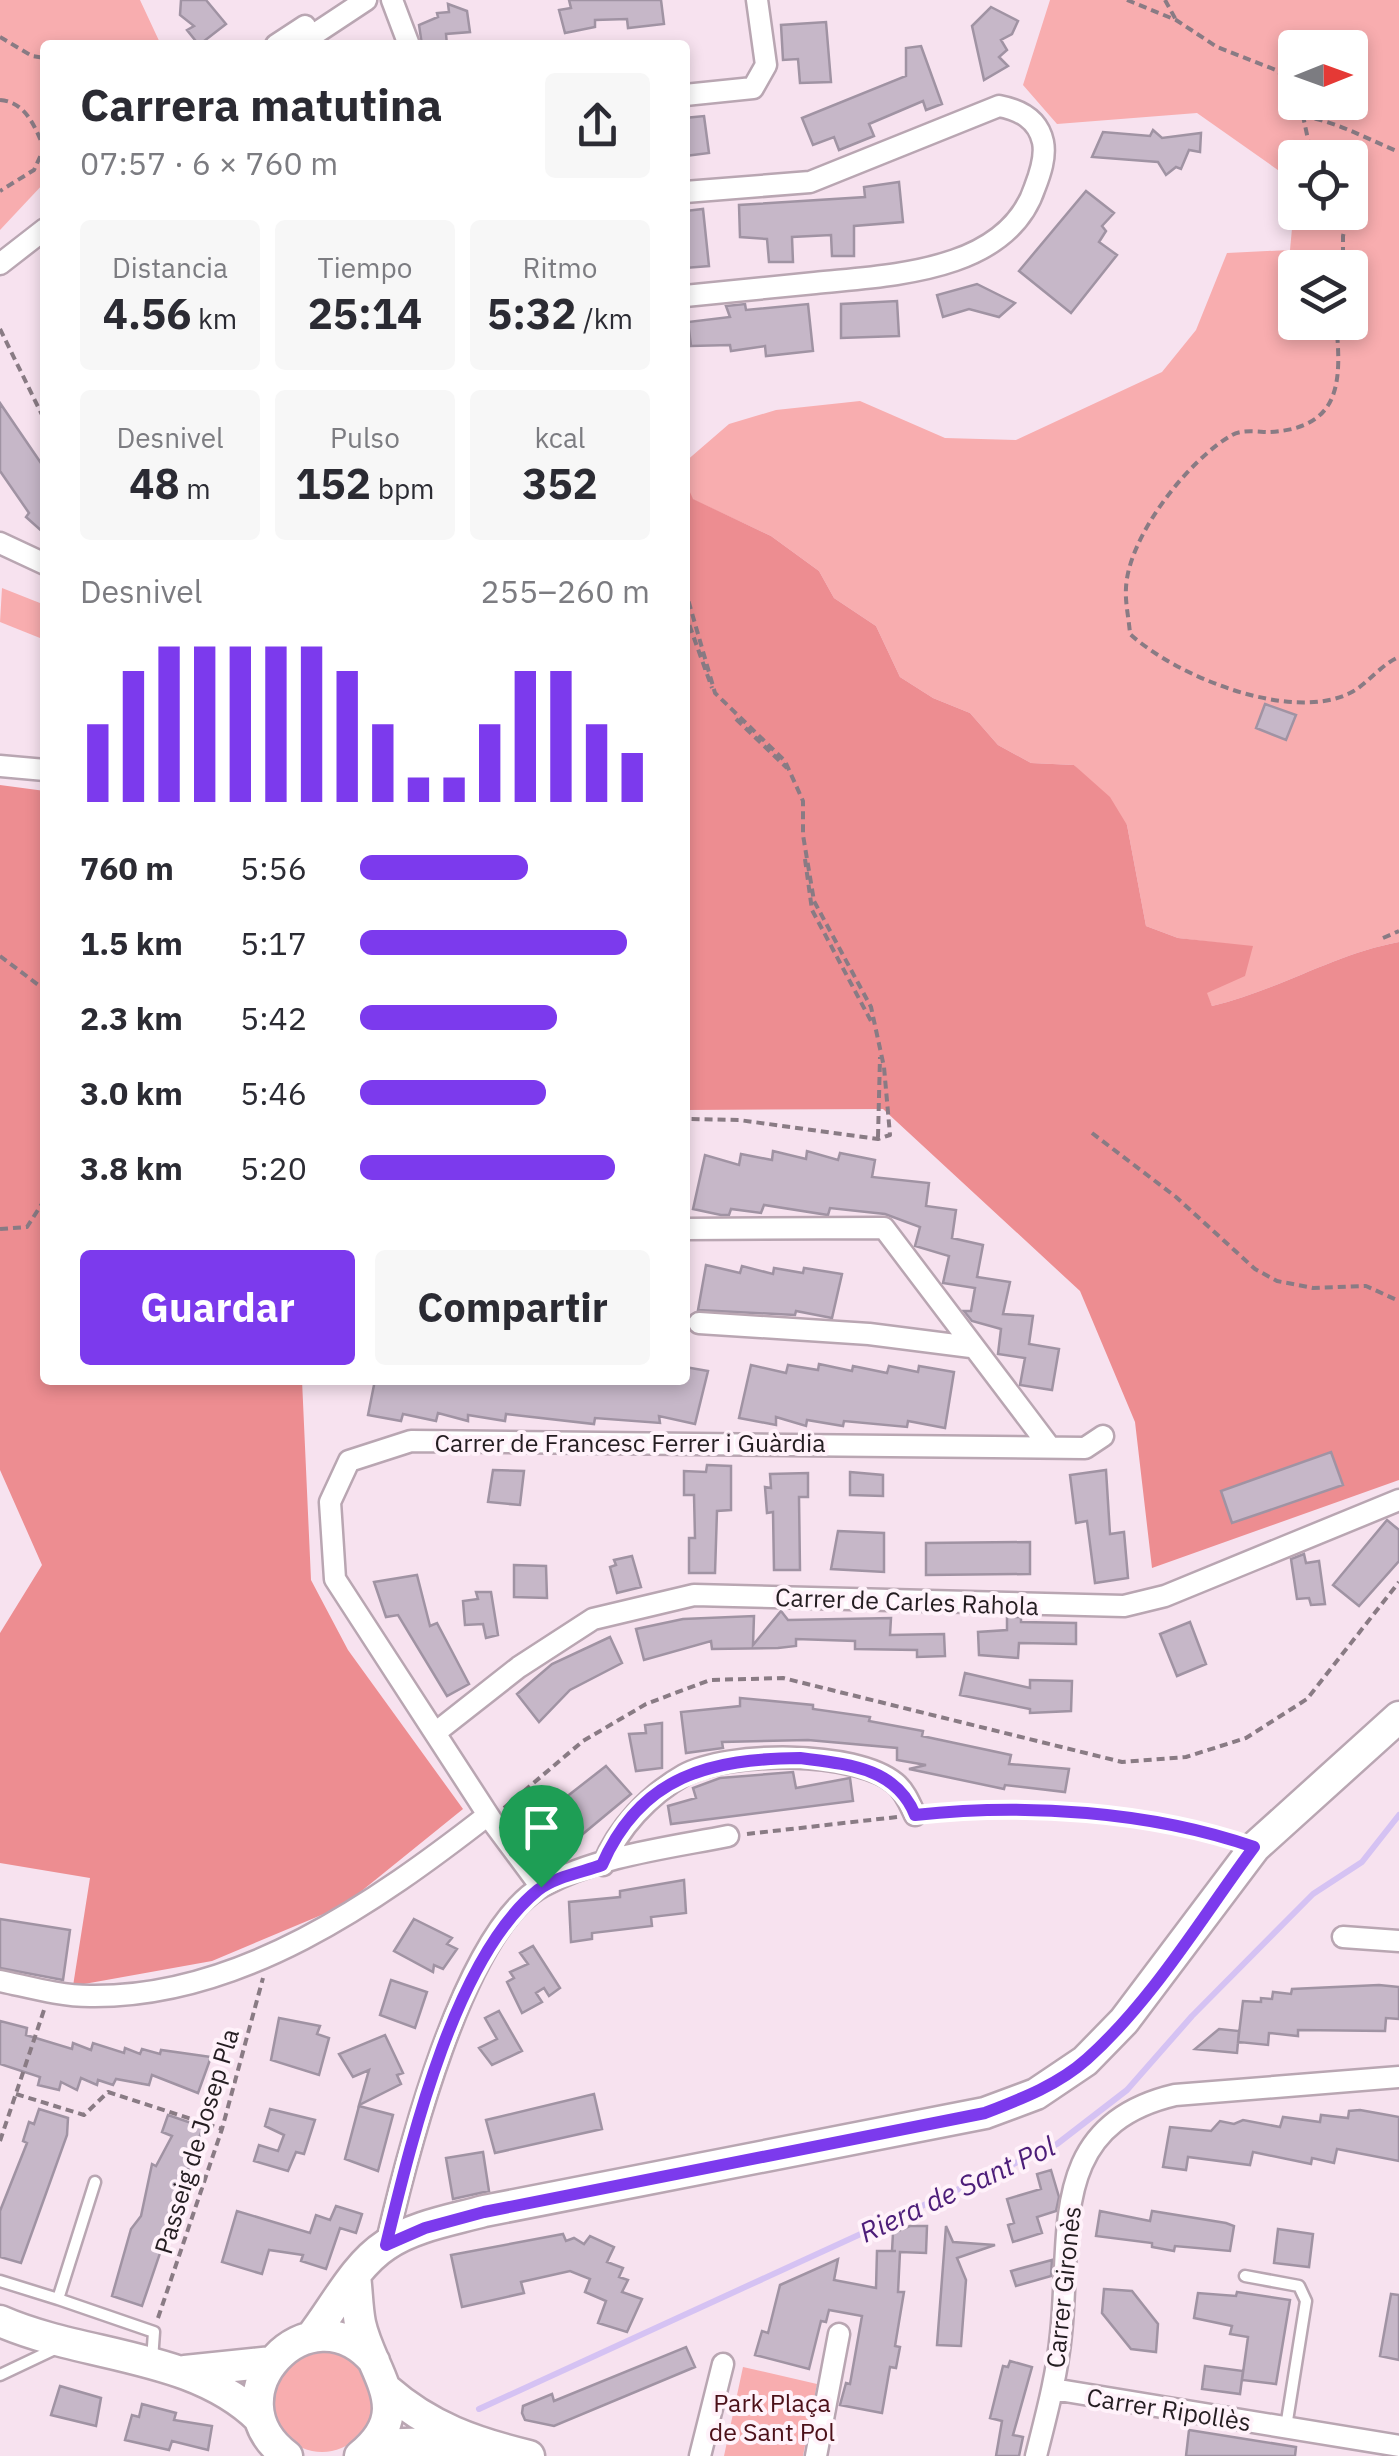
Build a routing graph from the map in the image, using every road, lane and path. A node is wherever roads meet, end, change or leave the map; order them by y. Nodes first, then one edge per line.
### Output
1 (344, 0) edge
2 (380, 0) edge
3 (758, 0) edge
4 (1126, 0) edge
5 (1166, 0) edge
6 (1176, 20) junction
7 (0, 37) edge
8 (284, 40) edge
9 (307, 40) edge
10 (392, 40) edge
11 (405, 40) edge
12 (40, 57) edge
13 (1278, 72) edge
14 (690, 94) edge
15 (0, 100) edge
16 (1327, 120) edge
17 (40, 139) edge
18 (1399, 152) edge
19 (40, 157) edge
20 (0, 191) edge
21 (690, 192) edge
22 (40, 233) edge
23 (0, 264) edge
24 (690, 296) edge
25 (0, 329) edge
26 (1338, 340) edge
27 (40, 410) edge
28 (0, 543) edge
29 (40, 562) edge
30 (690, 606) edge
31 (690, 628) edge
32 (1399, 656) edge
33 (0, 766) edge
34 (40, 770) edge
35 (1399, 932) edge
36 (1383, 938) dead end
37 (0, 956) edge
38 (40, 986) edge
39 (690, 1120) edge
40 (1092, 1133) dead end
41 (878, 1140) junction
42 (40, 1207) edge
43 (0, 1229) edge
44 (690, 1229) edge
45 (1399, 1300) edge
46 (699, 1324) dead end
47 (971, 1347) junction
48 (1103, 1436) dead end
49 (1049, 1446) junction
50 (1399, 1500) edge
51 (1399, 1582) edge
52 (1399, 1717) edge
53 (435, 1734) junction
54 (915, 1815) junction
55 (490, 1818) junction
56 (728, 1836) joint
57 (1254, 1847) junction
58 (602, 1865) junction
59 (541, 1887) junction
60 (1343, 1937) dead end
61 (1399, 1941) edge
62 (263, 1978) dead end
63 (0, 1980) edge
64 (48, 2001) dead end
65 (1399, 2077) edge
66 (16, 2094) junction
67 (222, 2129) junction
68 (0, 2142) edge
69 (96, 2182) dead end
70 (386, 2245) junction
71 (355, 2276) junction
72 (1245, 2276) dead end
73 (0, 2281) edge
74 (58, 2300) junction
75 (0, 2321) edge
76 (154, 2332) junction
77 (839, 2334) dead end
78 (311, 2338) junction
79 (66, 2343) junction
80 (272, 2362) junction
81 (374, 2362) junction
82 (723, 2364) dead end
83 (167, 2368) junction
84 (0, 2375) edge
85 (387, 2390) junction
86 (1052, 2390) junction
87 (260, 2419) junction
88 (1286, 2428) junction
89 (469, 2442) junction
90 (1399, 2446) edge
91 (366, 2451) edge
92 (281, 2454) edge
93 (529, 2456) edge
94 (700, 2456) edge
95 (816, 2456) edge
96 (1036, 2456) edge

1 - 8 street
2 - 9 street
2 - 10 street
2 - 11 street
3 - 14 street
4 - 6 path
5 - 6 path
6 - 13 path
7 - 12 path
15 - 17 path
16 - 18 path
19 - 20 path
21 - 24 street
22 - 23 street
25 - 27 path
26 - 32 path
28 - 29 street
30 - 41 path
31 - 41 path
33 - 34 street
35 - 36 path
37 - 38 path
39 - 41 path
40 - 45 path
42 - 43 path
44 - 47 street
46 - 47 street
47 - 49 street
48 - 49 street, Carrer de Francesc Ferrer i Guàrdia
49 - 53 street, Carrer de Francesc Ferrer i Guàrdia
50 - 53 street, Carrer de Carles Rahola
51 - 55 path
52 - 57 street
53 - 55 street, Carrer de Francesc Ferrer i Guàrdia
54 - 56 path
54 - 57 path
54 - 58 street
55 - 59 street, Carrer de Francesc Ferrer i Guàrdia
55 - 63 street
56 - 58 street
57 - 70 street
58 - 59 street
59 - 70 street
60 - 61 street
62 - 67 path, Passeig de Josep Pla
64 - 66 path
65 - 86 street, Carrer Gironès
66 - 67 path
66 - 68 path
67 - 76 path, Passeig de Josep Pla
69 - 74 lane
70 - 71 street
71 - 78 street
71 - 81 street
72 - 88 lane, Carrer Ripollès
73 - 74 lane
74 - 76 lane
75 - 79 street
76 - 83 lane
77 - 95 street
78 - 80 street
78 - 81 street
79 - 83 street
79 - 84 lane
80 - 83 street
80 - 87 street
81 - 85 street
82 - 94 street
83 - 87 street
85 - 89 street
85 - 91 street
86 - 88 street, Carrer Ripollès
86 - 96 street, Carrer Gironès
87 - 92 street
88 - 90 street, Carrer Ripollès
89 - 91 street
89 - 93 street

